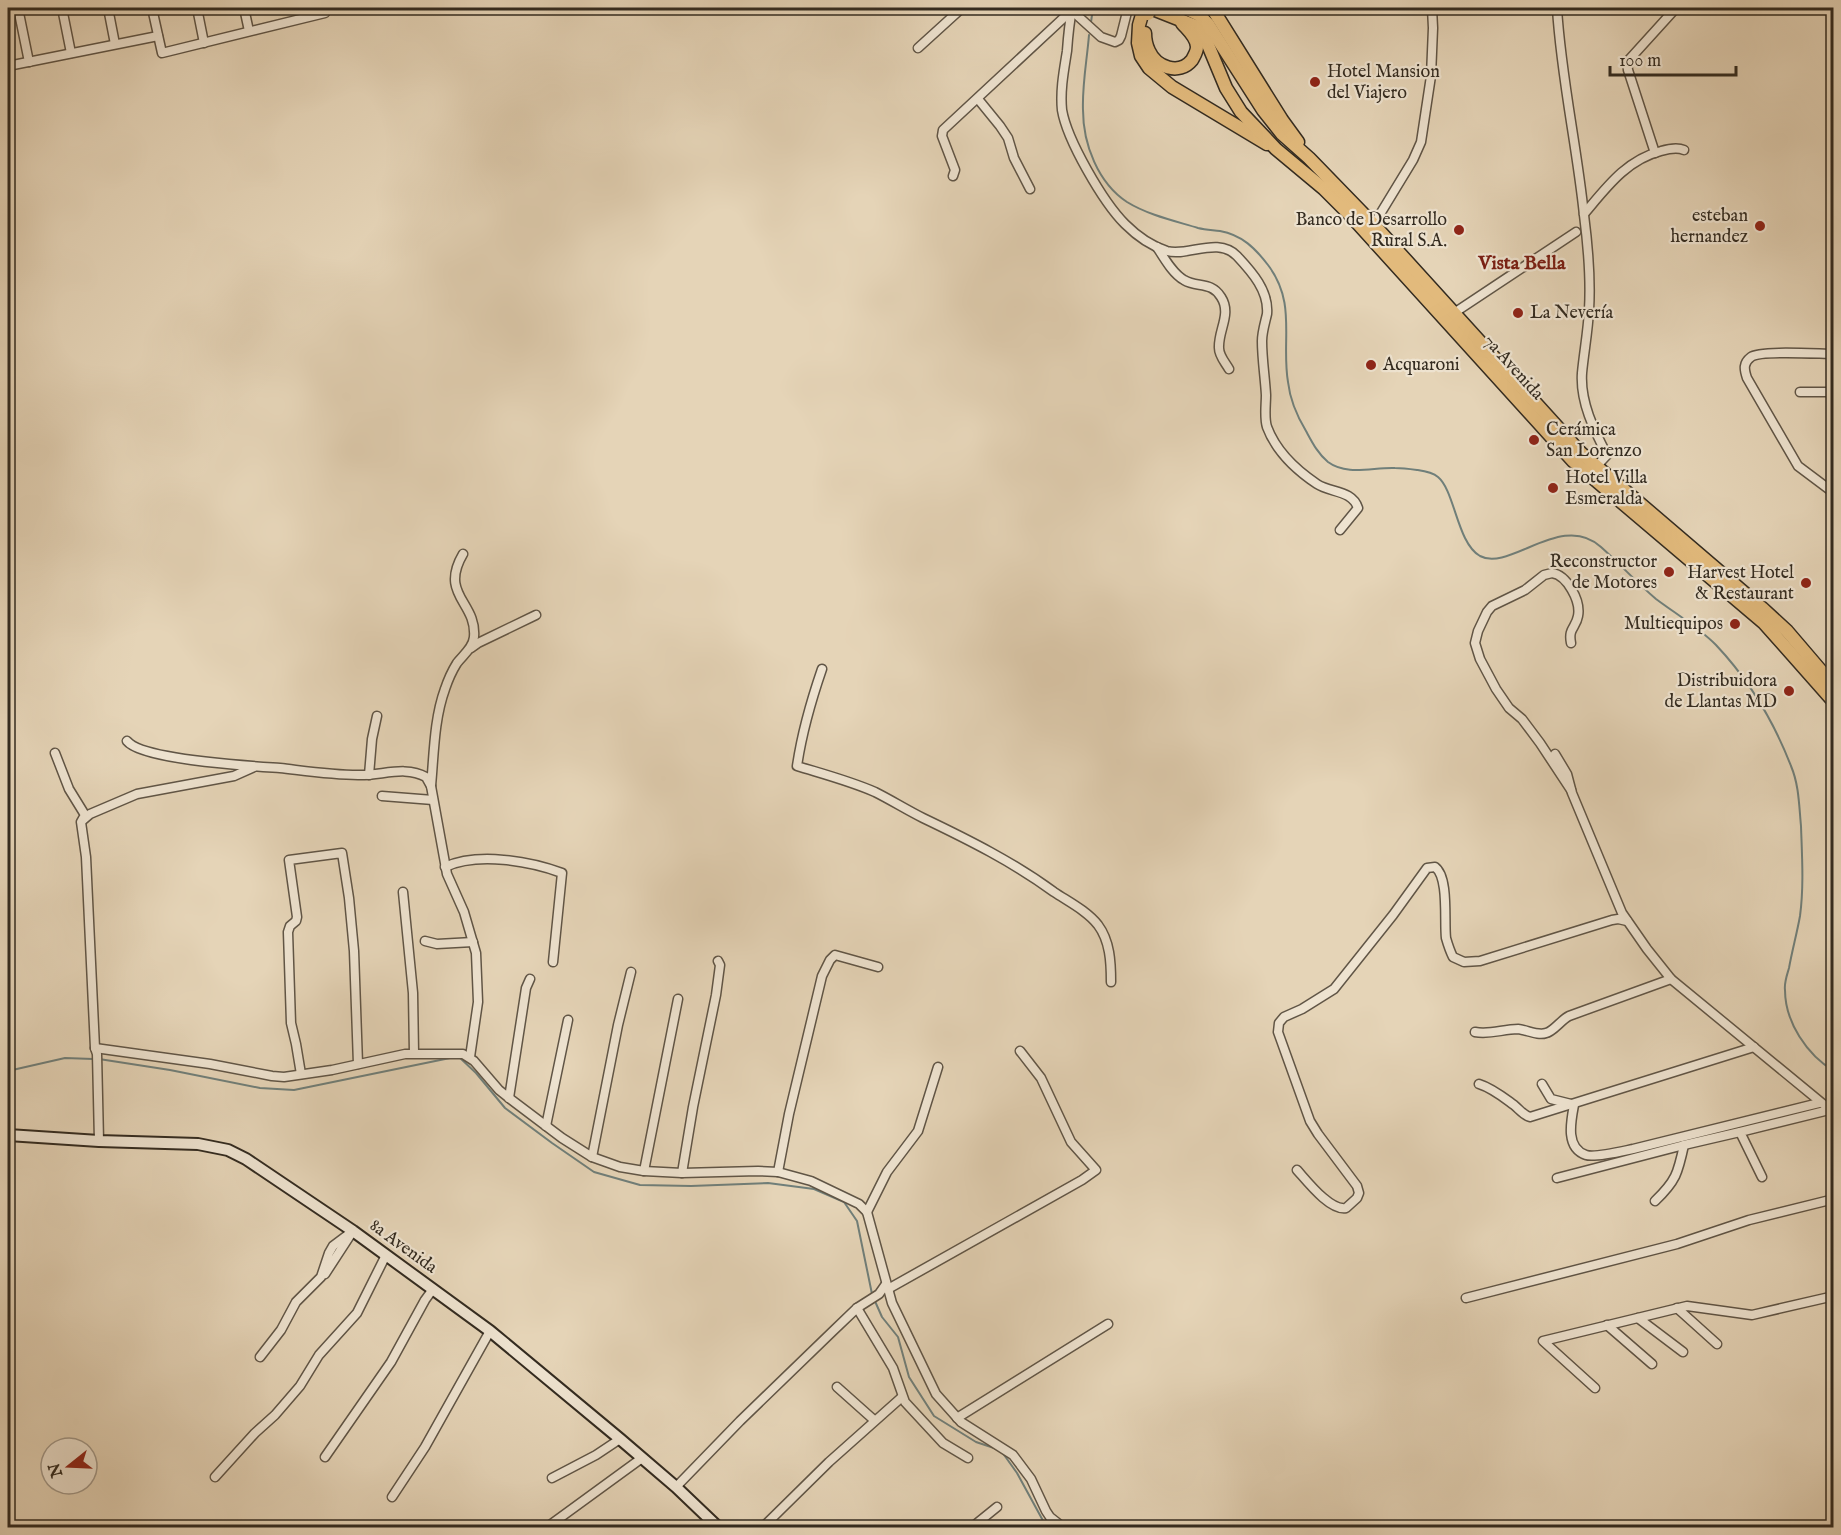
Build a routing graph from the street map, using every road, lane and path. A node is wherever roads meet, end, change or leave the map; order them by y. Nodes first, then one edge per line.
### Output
1 (18, 8) edge
2 (62, 8) edge
3 (108, 8) edge
4 (153, 8) edge
5 (197, 8) edge
6 (244, 8) edge
7 (962, 8) edge
8 (1128, 8) edge
9 (1212, 8) edge
10 (1432, 8) edge
11 (1557, 8) edge
12 (1676, 8) edge
13 (1070, 9) edge
14 (1147, 10) edge
15 (325, 13) dead end
16 (1181, 13) edge
17 (249, 31) junction
18 (158, 36) junction
19 (204, 43) junction
20 (115, 44) junction
21 (918, 48) dead end
22 (71, 53) junction
23 (29, 62) junction
24 (8, 66) edge
25 (978, 99) junction
26 (1276, 149) junction
27 (1684, 150) dead end
28 (1654, 153) junction
29 (1310, 158) junction
30 (953, 176) dead end
31 (1030, 189) dead end
32 (1584, 214) junction
33 (1371, 230) junction
34 (1576, 232) dead end
35 (1157, 247) junction
36 (1454, 313) junction
37 (1833, 354) edge
38 (1229, 369) dead end
39 (1800, 392) dead end
40 (1833, 392) edge
41 (1593, 471) junction
42 (1833, 493) edge
43 (1340, 530) dead end
44 (463, 555) dead end
45 (536, 615) dead end
46 (1571, 643) dead end
47 (466, 652) junction
48 (822, 669) dead end
49 (1833, 686) edge
50 (1833, 702) edge
51 (377, 716) dead end
52 (127, 741) dead end
53 (55, 753) dead end
54 (1555, 754) dead end
55 (254, 767) junction
56 (369, 775) junction
57 (431, 786) junction
58 (1572, 791) junction
59 (382, 796) dead end
60 (433, 800) junction
61 (81, 822) junction
62 (445, 867) junction
63 (403, 892) dead end
64 (1627, 921) junction
65 (425, 941) dead end
66 (473, 942) junction
67 (718, 961) dead end
68 (553, 962) dead end
69 (878, 967) dead end
70 (632, 972) dead end
71 (530, 979) dead end
72 (1671, 979) junction
73 (1111, 982) dead end
74 (678, 999) dead end
75 (568, 1020) dead end
76 (1474, 1032) dead end
77 (1754, 1047) junction
78 (96, 1051) junction
79 (1020, 1051) dead end
80 (414, 1053) junction
81 (470, 1057) junction
82 (358, 1064) junction
83 (938, 1067) dead end
84 (301, 1074) junction
85 (1479, 1084) dead end
86 (1542, 1084) dead end
87 (509, 1098) junction
88 (1820, 1103) junction
89 (1574, 1105) junction
90 (1831, 1112) edge
91 (546, 1126) junction
92 (1740, 1132) junction
93 (8, 1135) edge
94 (99, 1141) junction
95 (1684, 1145) junction
96 (592, 1157) junction
97 (1297, 1170) dead end
98 (644, 1172) junction
99 (778, 1172) junction
100 (682, 1173) junction
101 (1762, 1177) dead end
102 (1557, 1178) dead end
103 (1833, 1199) edge
104 (1655, 1201) dead end
105 (867, 1212) junction
106 (353, 1232) junction
107 (386, 1255) junction
108 (887, 1287) junction
109 (433, 1289) junction
110 (1833, 1296) edge
111 (1466, 1298) dead end
112 (860, 1306) junction
113 (1677, 1308) junction
114 (1638, 1318) junction
115 (1108, 1324) dead end
116 (1607, 1325) junction
117 (490, 1331) junction
118 (1716, 1344) dead end
119 (1683, 1352) dead end
120 (260, 1357) dead end
121 (1652, 1364) dead end
122 (837, 1387) dead end
123 (1595, 1388) dead end
124 (902, 1397) junction
125 (957, 1418) junction
126 (874, 1420) junction
127 (620, 1439) junction
128 (325, 1457) dead end
129 (642, 1458) junction
130 (968, 1458) dead end
131 (215, 1477) dead end
132 (552, 1478) dead end
133 (676, 1487) junction
134 (392, 1497) dead end
135 (997, 1507) dead end
136 (546, 1527) edge
137 (719, 1527) edge
138 (762, 1527) edge
139 (970, 1527) edge
140 (1064, 1527) edge

1 - 23 street
2 - 22 street
3 - 20 street
4 - 18 street
5 - 19 street
6 - 17 street
7 - 21 street
8 - 13 street
9 - 29 main road
10 - 33 street
11 - 32 street
12 - 28 street
13 - 25 street
13 - 35 street
14 - 16 main road
14 - 16 main road
14 - 26 main road
15 - 17 street
16 - 26 main road
16 - 29 main road
17 - 19 street
18 - 19 street
18 - 20 street
20 - 22 street
22 - 23 street
23 - 24 street
25 - 30 street
25 - 31 street
26 - 33 main road, 7a Avenida
27 - 28 street
28 - 32 street
29 - 33 main road, 7a Avenida
32 - 41 street
33 - 36 main road, 7a Avenida
33 - 41 main road, 7a Avenida
34 - 36 street
35 - 38 street
35 - 43 street
36 - 41 main road, 7a Avenida
37 - 42 street
39 - 40 street
41 - 49 main road, 7a Avenida
41 - 50 main road, 7a Avenida
44 - 47 street
45 - 47 street
46 - 58 street
47 - 57 street
48 - 73 street
51 - 56 street
52 - 55 street
53 - 61 street
54 - 58 street
55 - 56 street
55 - 61 street
56 - 57 street
57 - 60 street
58 - 64 street
59 - 60 street
60 - 62 street
61 - 78 street
62 - 66 street
62 - 68 street
63 - 80 street
64 - 72 street
64 - 97 street
65 - 66 street
66 - 81 street
67 - 100 street
69 - 99 street
70 - 96 street
71 - 87 street
72 - 76 street
72 - 77 street
74 - 98 street
75 - 91 street
77 - 88 street
77 - 89 street
78 - 84 street
78 - 94 street
79 - 108 street
80 - 81 street
80 - 82 street
81 - 87 street
82 - 84 street
82 - 84 street
83 - 105 street
85 - 89 street
86 - 89 street
87 - 91 street
88 - 89 street
88 - 90 street
90 - 92 street
91 - 96 street
92 - 95 street
92 - 101 street
93 - 94 street, 8a Avenida
94 - 106 street, 8a Avenida
95 - 102 street
95 - 104 street
96 - 98 street
98 - 100 street
99 - 100 street
99 - 105 street
103 - 111 street
105 - 108 street
106 - 107 street, 8a Avenida
106 - 120 street
107 - 109 street, 8a Avenida
107 - 131 street
108 - 112 street
108 - 125 street
109 - 117 street, 8a Avenida
109 - 128 street
110 - 113 street
112 - 124 street
112 - 133 street
113 - 114 street
113 - 118 street
114 - 116 street
114 - 119 street
115 - 125 street
116 - 121 street
116 - 123 street
117 - 127 street, 8a Avenida
117 - 134 street
122 - 126 street
124 - 126 street
124 - 130 street
125 - 140 street
126 - 138 street
127 - 129 street, 8a Avenida
127 - 132 street
129 - 133 street, 8a Avenida
129 - 136 street
133 - 137 street, 8a Avenida
135 - 139 street

